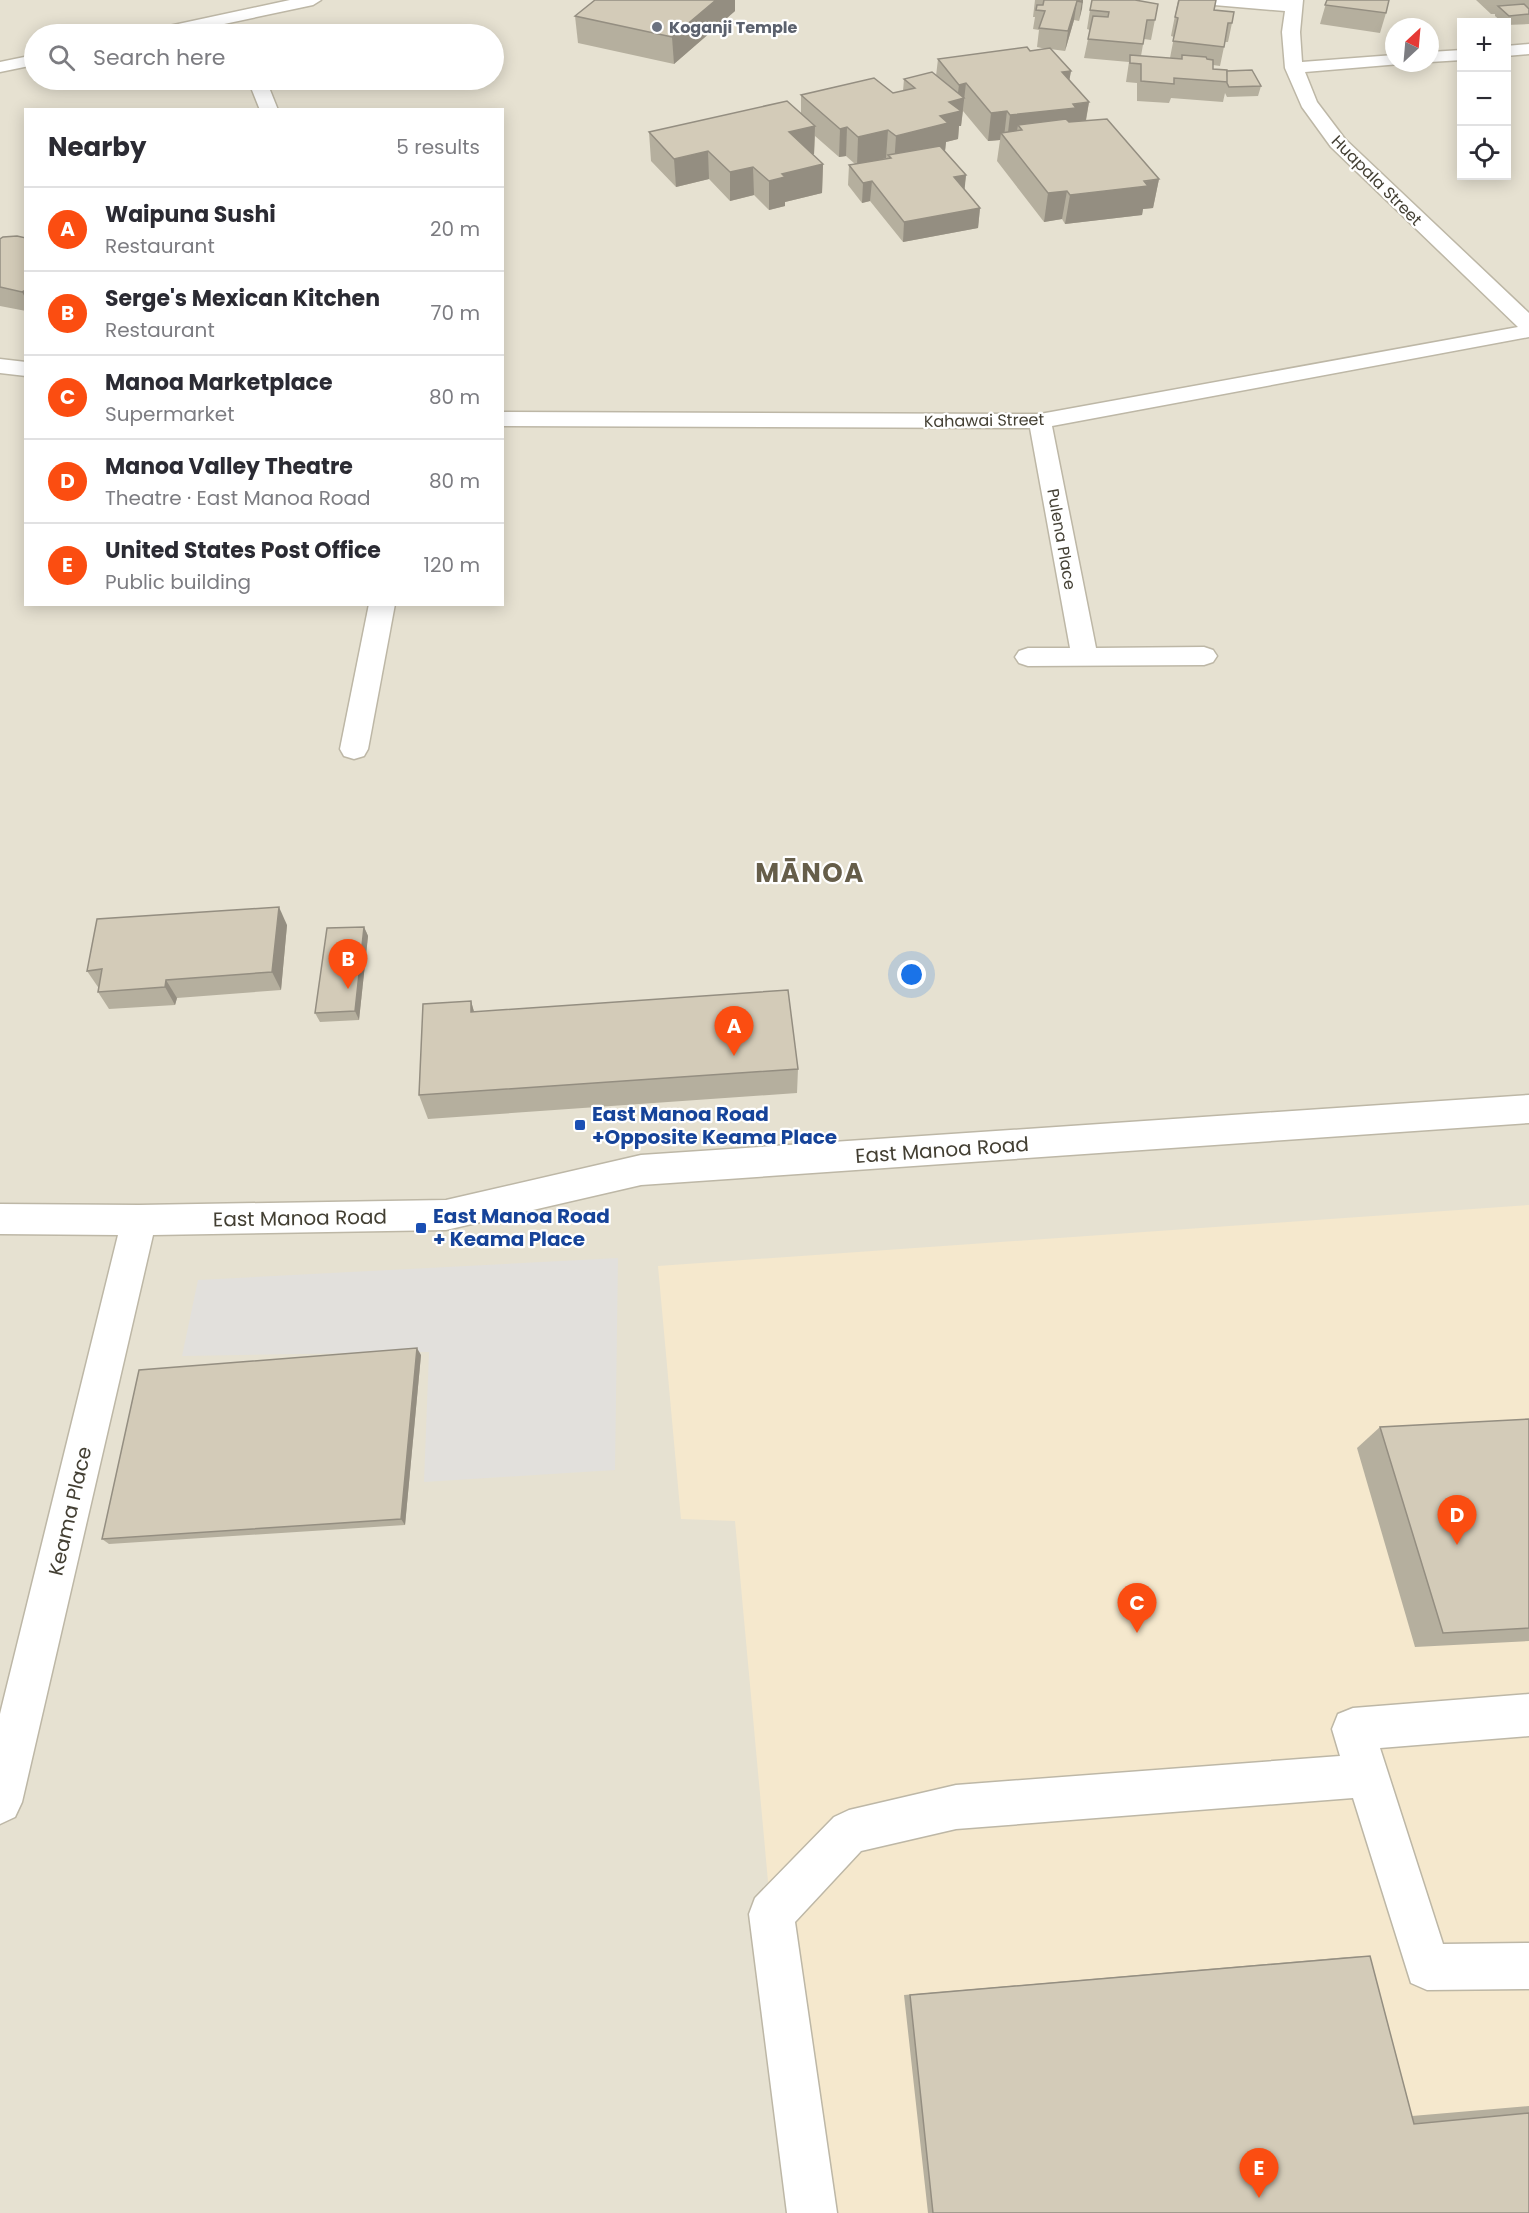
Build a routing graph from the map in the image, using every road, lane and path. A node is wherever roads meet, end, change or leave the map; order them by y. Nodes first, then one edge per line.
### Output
1 (313, 0) edge
2 (1214, 0) edge
3 (1294, 3) edge
4 (243, 24) edge
5 (1529, 49) edge
6 (1511, 51) edge
7 (1457, 55) edge
8 (1439, 56) edge
9 (1385, 61) edge
10 (24, 62) edge
11 (0, 67) edge
12 (1294, 68) junction
13 (260, 90) edge
14 (268, 108) edge
15 (1529, 325) edge
16 (1529, 331) edge
17 (0, 366) edge
18 (24, 369) edge
19 (504, 419) edge
20 (1040, 421) junction
21 (382, 606) edge
22 (1204, 656) dead end
23 (1028, 657) dead end
24 (1084, 657) junction
25 (354, 749) dead end
26 (1529, 1109) edge
27 (0, 1219) edge
28 (139, 1220) junction
29 (1529, 1715) edge
30 (1366, 1776) junction
31 (0, 1802) edge
32 (1529, 1966) edge
33 (812, 2213) edge

1 - 4 street
2 - 3 street
3 - 12 street, Huapala Street
5 - 6 street
7 - 8 street
9 - 12 street
10 - 11 street
12 - 15 street, Huapala Street
13 - 14 street
16 - 20 street, Kahawai Street
17 - 18 street
19 - 20 street, Kahawai Street
20 - 24 street, Pulena Place
21 - 25 street
22 - 24 street
23 - 24 street
26 - 28 street, East Manoa Road
27 - 28 street, East Manoa Road
28 - 31 street, Keama Place
29 - 30 street
30 - 32 street
30 - 33 street

